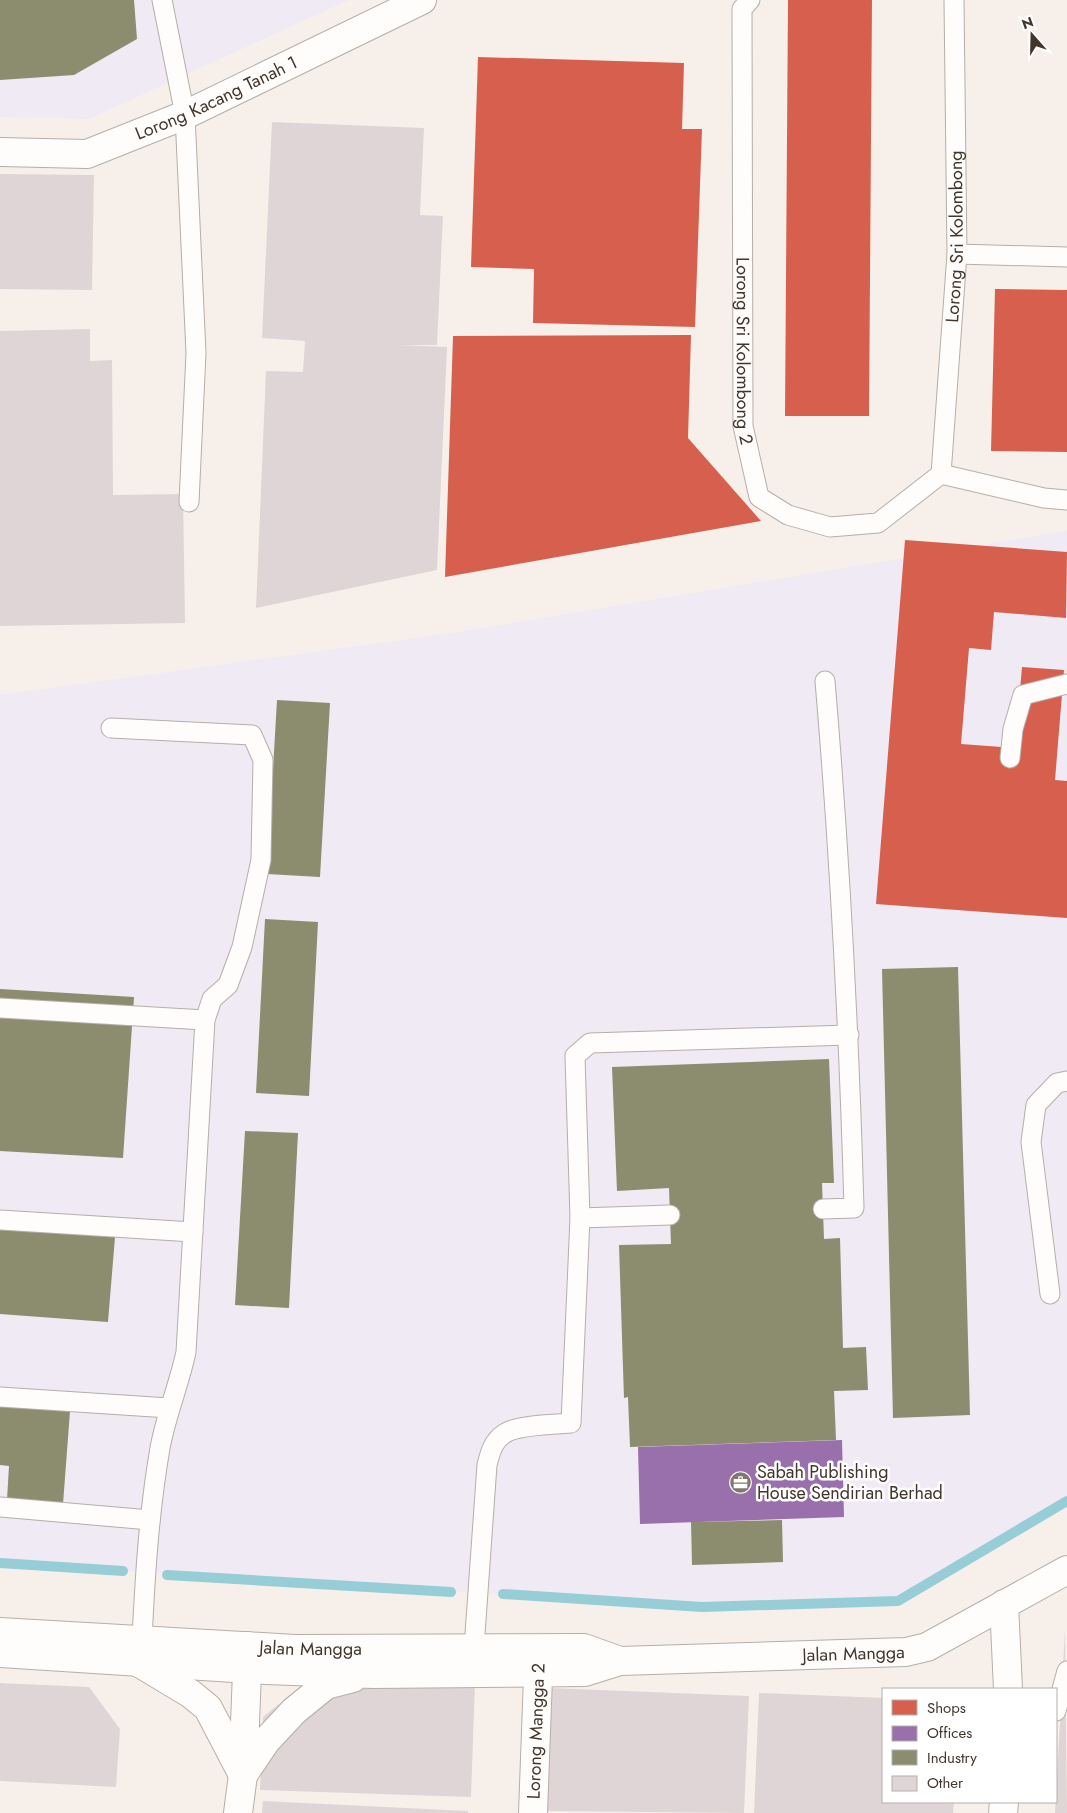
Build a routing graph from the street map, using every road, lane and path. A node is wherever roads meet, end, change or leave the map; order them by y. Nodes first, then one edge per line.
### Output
1 (162, 0) edge
2 (422, 0) edge
3 (750, 0) edge
4 (954, 0) edge
5 (185, 115) junction
6 (0, 152) edge
7 (957, 254) junction
8 (1067, 257) edge
9 (941, 474) junction
10 (1067, 500) edge
11 (189, 502) dead end
12 (825, 681) dead end
13 (1067, 684) edge
14 (111, 728) dead end
15 (1010, 758) dead end
16 (0, 1008) edge
17 (205, 1020) junction
18 (849, 1035) junction
19 (1067, 1081) edge
20 (823, 1209) dead end
21 (670, 1214) dead end
22 (580, 1218) junction
23 (0, 1220) edge
24 (193, 1232) junction
25 (1050, 1294) dead end
26 (0, 1397) edge
27 (169, 1408) junction
28 (0, 1507) edge
29 (150, 1520) junction
30 (1067, 1570) edge
31 (1004, 1604) junction
32 (0, 1632) edge
33 (474, 1648) junction
34 (140, 1651) junction
35 (0, 1653) edge
36 (248, 1657) junction
37 (538, 1660) junction
38 (1067, 1671) edge
39 (369, 1674) junction
40 (1008, 1688) edge
41 (1057, 1707) edge
42 (243, 1775) junction
43 (238, 1813) edge
44 (533, 1813) edge

1 - 5 lane
2 - 5 street, Lorong Kacang Tanah 1
3 - 9 lane, Lorong Sri Kolombong 2
4 - 7 lane, Lorong Sri Kolombong
5 - 6 street, Lorong Kacang Tanah 1
5 - 11 lane
7 - 8 lane
7 - 9 lane, Lorong Sri Kolombong
9 - 10 lane
12 - 18 lane
13 - 15 lane
14 - 17 lane
16 - 17 lane
17 - 24 lane
18 - 20 lane
18 - 22 lane
19 - 25 lane
21 - 22 lane
22 - 33 lane
23 - 24 lane
24 - 27 lane
26 - 27 lane
27 - 29 lane
28 - 29 lane
29 - 34 lane
30 - 31 street, Jalan Mangga
31 - 37 street, Jalan Mangga
31 - 40 street
32 - 34 street, Jalan Mangga
33 - 36 street, Jalan Mangga
33 - 37 street, Jalan Mangga
34 - 35 street, Jalan Mangga
34 - 36 street, Jalan Mangga
34 - 42 street
36 - 39 street, Jalan Mangga
36 - 42 street
37 - 39 street, Jalan Mangga
37 - 44 street, Lorong Mangga 2
38 - 41 lane
39 - 42 street
42 - 43 street

